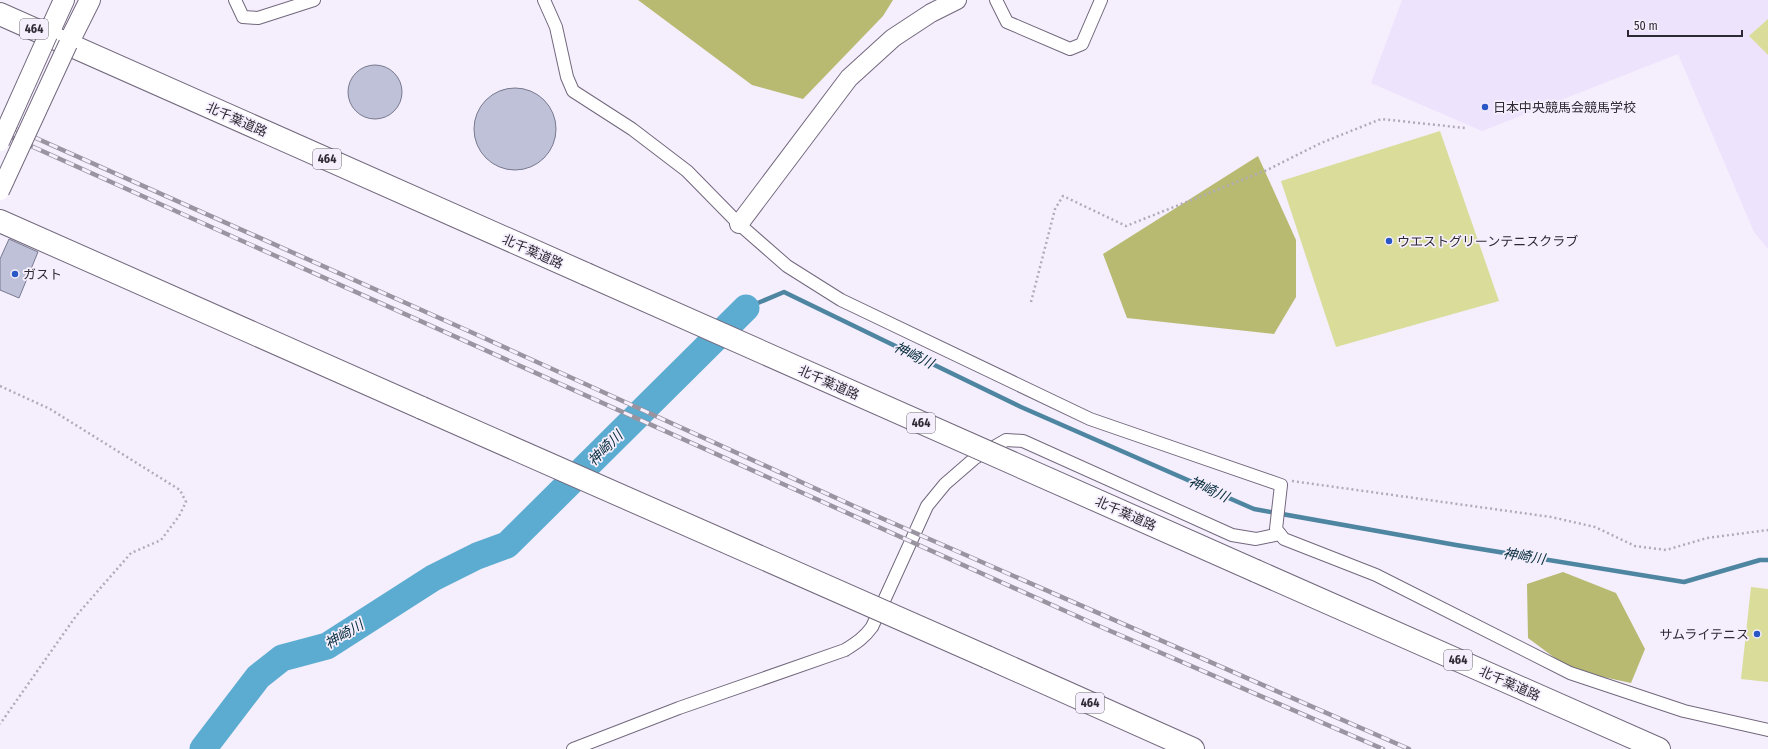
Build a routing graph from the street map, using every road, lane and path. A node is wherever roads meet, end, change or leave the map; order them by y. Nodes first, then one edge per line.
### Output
1 (64, 0) edge
2 (90, 0) edge
3 (235, 0) edge
4 (314, 0) edge
5 (544, 0) edge
6 (957, 0) edge
7 (996, 0) edge
8 (1101, 0) edge
9 (0, 14) edge
10 (48, 35) junction
11 (68, 44) junction
12 (1465, 128) dead end
13 (0, 142) edge
14 (0, 191) edge
15 (0, 221) edge
16 (739, 224) junction
17 (1031, 302) dead end
18 (0, 386) edge
19 (1281, 485) junction
20 (1278, 529) junction
21 (1768, 530) edge
22 (0, 724) edge
23 (1768, 730) edge
24 (573, 749) edge
25 (1193, 749) edge
26 (1659, 749) edge

1 - 10 main road
2 - 11 main road
3 - 4 street
5 - 16 street
6 - 16 street
7 - 8 street
9 - 10 highway, 北千葉道路 / 464
10 - 11 highway, 北千葉道路 / 464
10 - 13 street, bridge
11 - 14 street, bridge
11 - 26 highway, 北千葉道路 / 464, bridge
12 - 17 path
15 - 25 highway, 464, bridge
16 - 19 street
18 - 22 path
19 - 20 street
19 - 21 path
20 - 23 street
20 - 24 street

